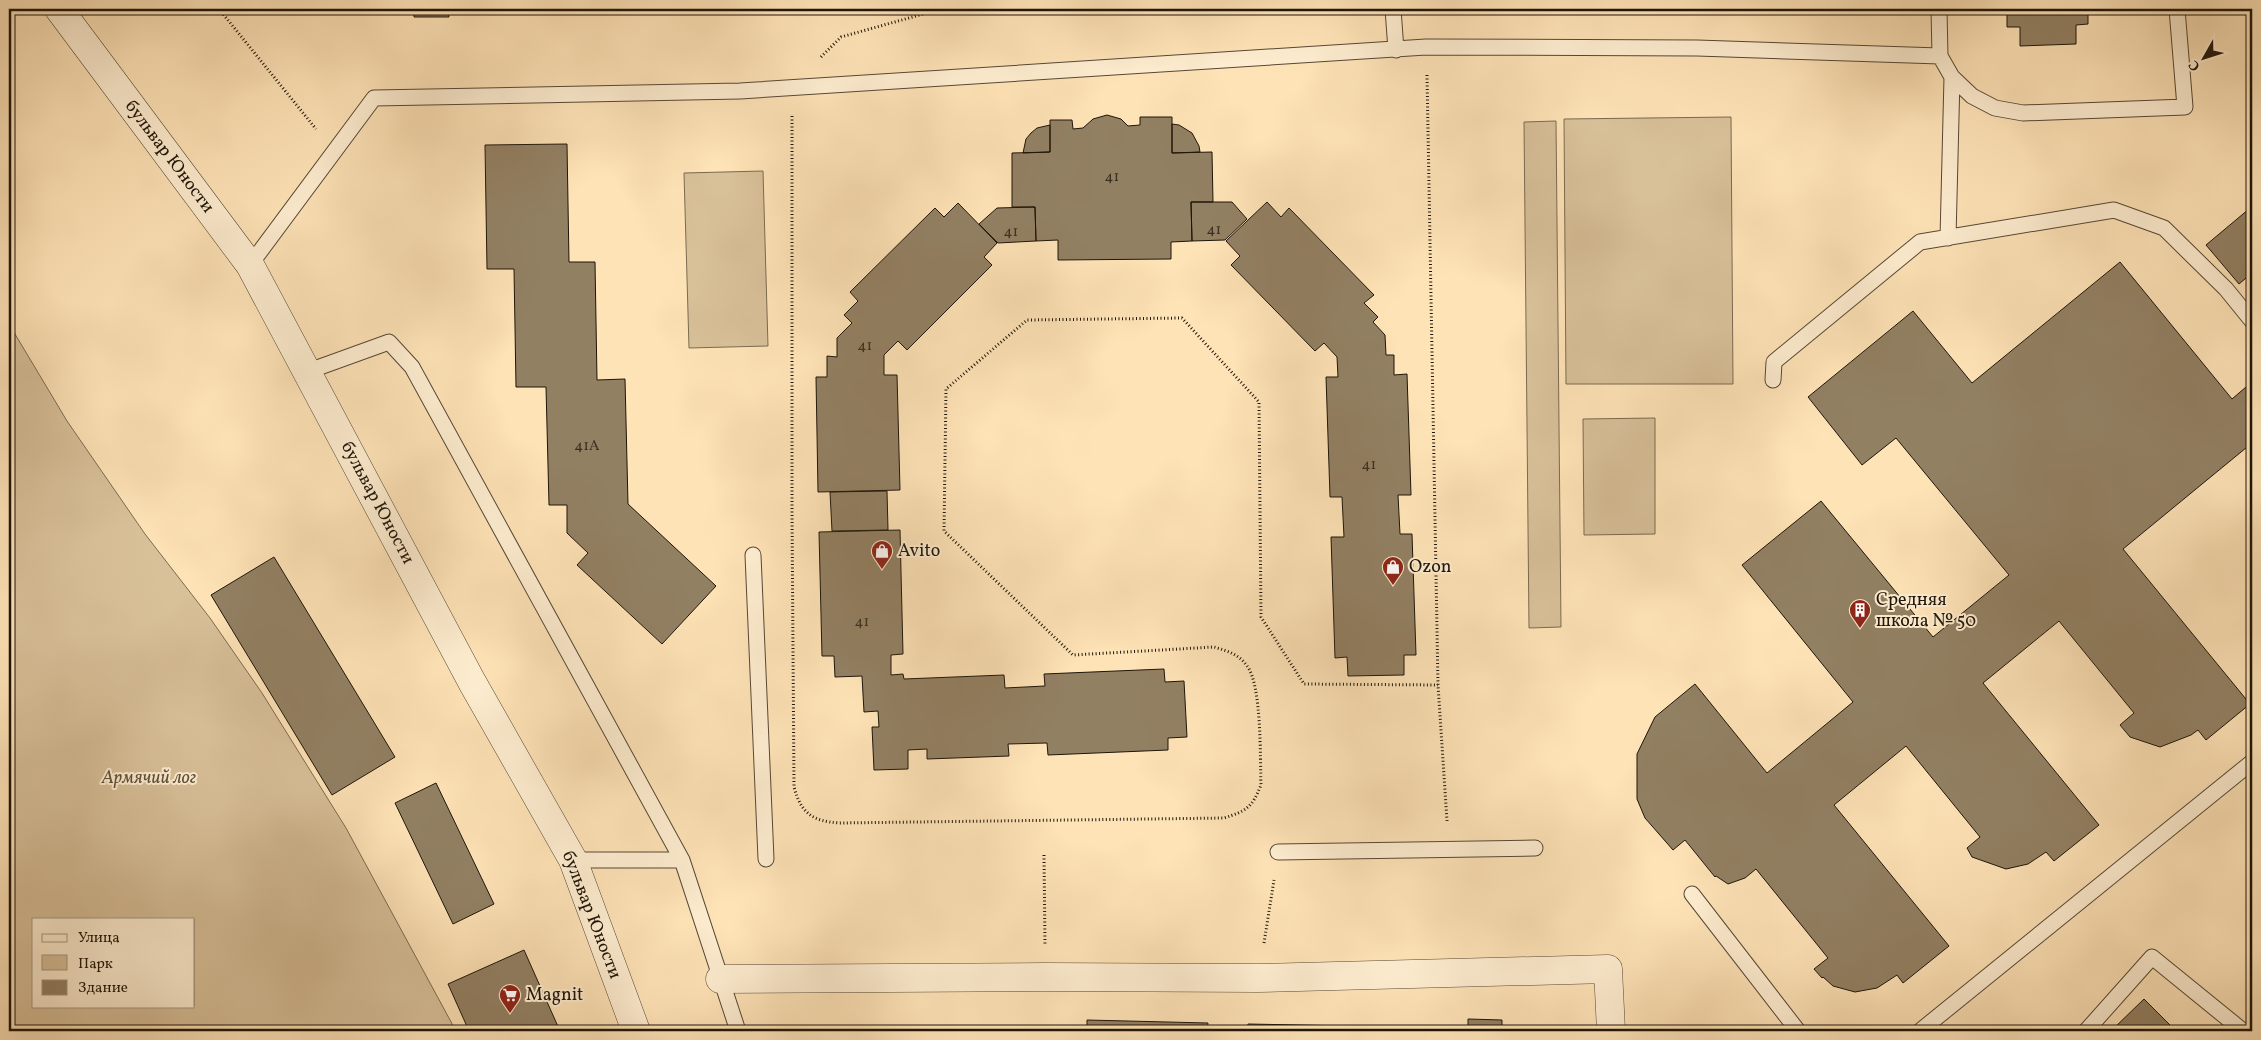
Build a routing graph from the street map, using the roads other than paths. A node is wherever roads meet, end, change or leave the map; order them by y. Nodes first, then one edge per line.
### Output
1 (58, 9) edge
2 (1394, 9) edge
3 (1939, 9) edge
4 (2177, 9) edge
5 (1396, 50) junction
6 (1940, 56) junction
7 (1952, 77) junction
8 (1948, 238) junction
9 (250, 265) junction
10 (2252, 321) edge
11 (306, 372) junction
12 (1773, 380) dead end
13 (753, 555) dead end
14 (2251, 767) edge
15 (1535, 848) dead end
16 (1278, 852) road end
17 (766, 859) dead end
18 (573, 860) junction
19 (682, 860) junction
20 (1692, 894) dead end
21 (720, 980) junction
22 (636, 1031) edge
23 (738, 1031) edge
24 (1611, 1031) edge
25 (1798, 1031) edge
26 (1920, 1031) edge
27 (2086, 1031) edge
28 (2243, 1031) edge

1 - 9 street, бульвар Юности
2 - 5 lane
3 - 6 lane
4 - 7 lane
5 - 6 lane
5 - 9 lane
6 - 7 lane
7 - 8 lane
8 - 10 lane
8 - 12 lane
9 - 11 street, бульвар Юности
11 - 18 street, бульвар Юности
11 - 19 lane
13 - 17 lane
14 - 26 lane
15 - 16 lane
18 - 19 lane
18 - 22 street, бульвар Юности
19 - 21 lane
20 - 25 lane
21 - 23 lane
21 - 24 street
27 - 28 lane

